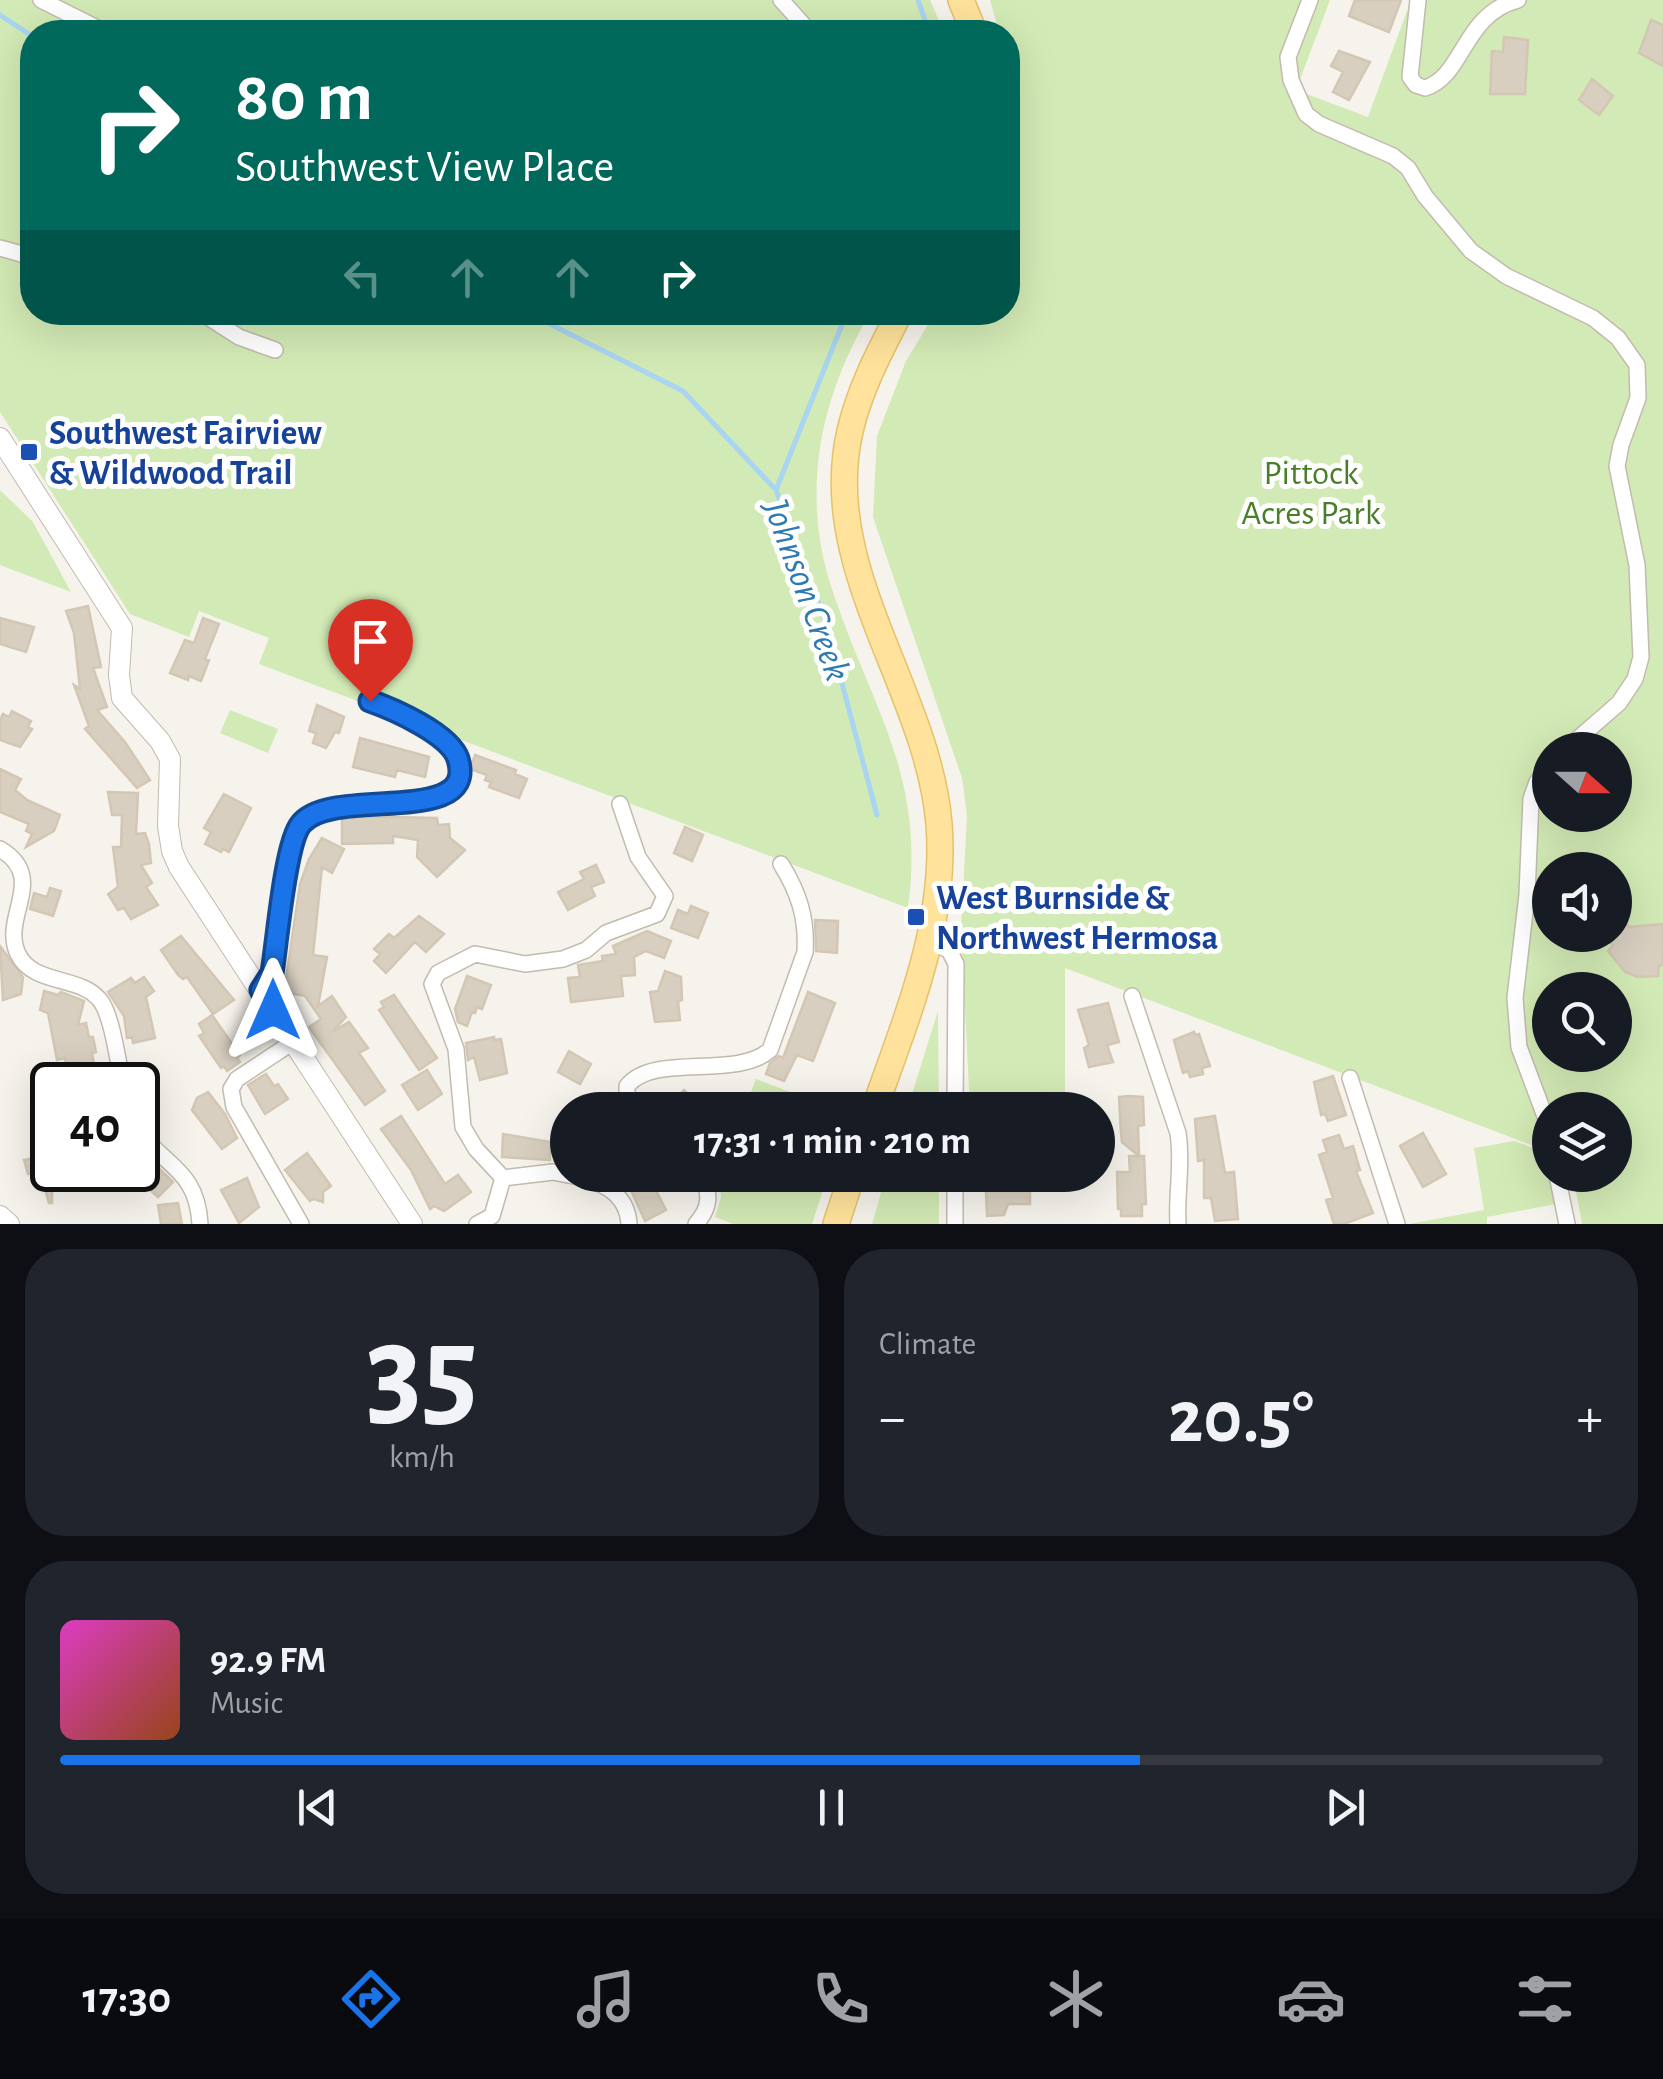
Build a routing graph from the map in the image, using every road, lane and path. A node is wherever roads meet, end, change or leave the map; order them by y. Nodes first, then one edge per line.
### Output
1 (42, 0) edge
2 (781, 0) edge
3 (1310, 0) edge
4 (1418, 0) edge
5 (1518, 0) edge
6 (81, 20) edge
7 (799, 20) edge
8 (220, 325) edge
9 (893, 325) edge
10 (275, 350) dead end
11 (0, 438) edge
12 (370, 701) dead end
13 (1586, 732) edge
14 (1532, 796) edge
15 (620, 804) dead end
16 (0, 849) edge
17 (781, 864) dead end
18 (929, 942) junction
19 (261, 990) junction
20 (1132, 996) dead end
21 (293, 1042) junction
22 (118, 1062) edge
23 (1350, 1078) dead end
24 (627, 1092) edge
25 (880, 1092) edge
26 (955, 1092) edge
27 (1536, 1092) edge
28 (160, 1152) edge
29 (550, 1172) edge
30 (503, 1178) junction
31 (614, 1192) edge
32 (708, 1192) edge
33 (846, 1192) edge
34 (954, 1192) edge
35 (1560, 1192) edge
36 (0, 1216) edge
37 (9, 1224) edge
38 (200, 1224) edge
39 (301, 1224) edge
40 (412, 1224) edge
41 (477, 1224) edge
42 (628, 1224) edge
43 (696, 1224) edge
44 (836, 1224) edge
45 (955, 1224) edge
46 (1178, 1224) edge
47 (1396, 1224) edge
48 (1566, 1224) edge

1 - 6 street
2 - 7 street
3 - 13 street
4 - 5 street
8 - 10 street
9 - 18 main road
11 - 19 street
12 - 19 street
14 - 27 street
15 - 30 street
16 - 22 street
17 - 24 street
18 - 25 main road
18 - 26 street
19 - 21 street
20 - 46 street
21 - 39 street
21 - 40 street
23 - 47 street
28 - 38 street
29 - 30 street
30 - 41 street
31 - 42 street
32 - 43 street
33 - 44 main road
34 - 45 street
35 - 48 street
36 - 37 street

